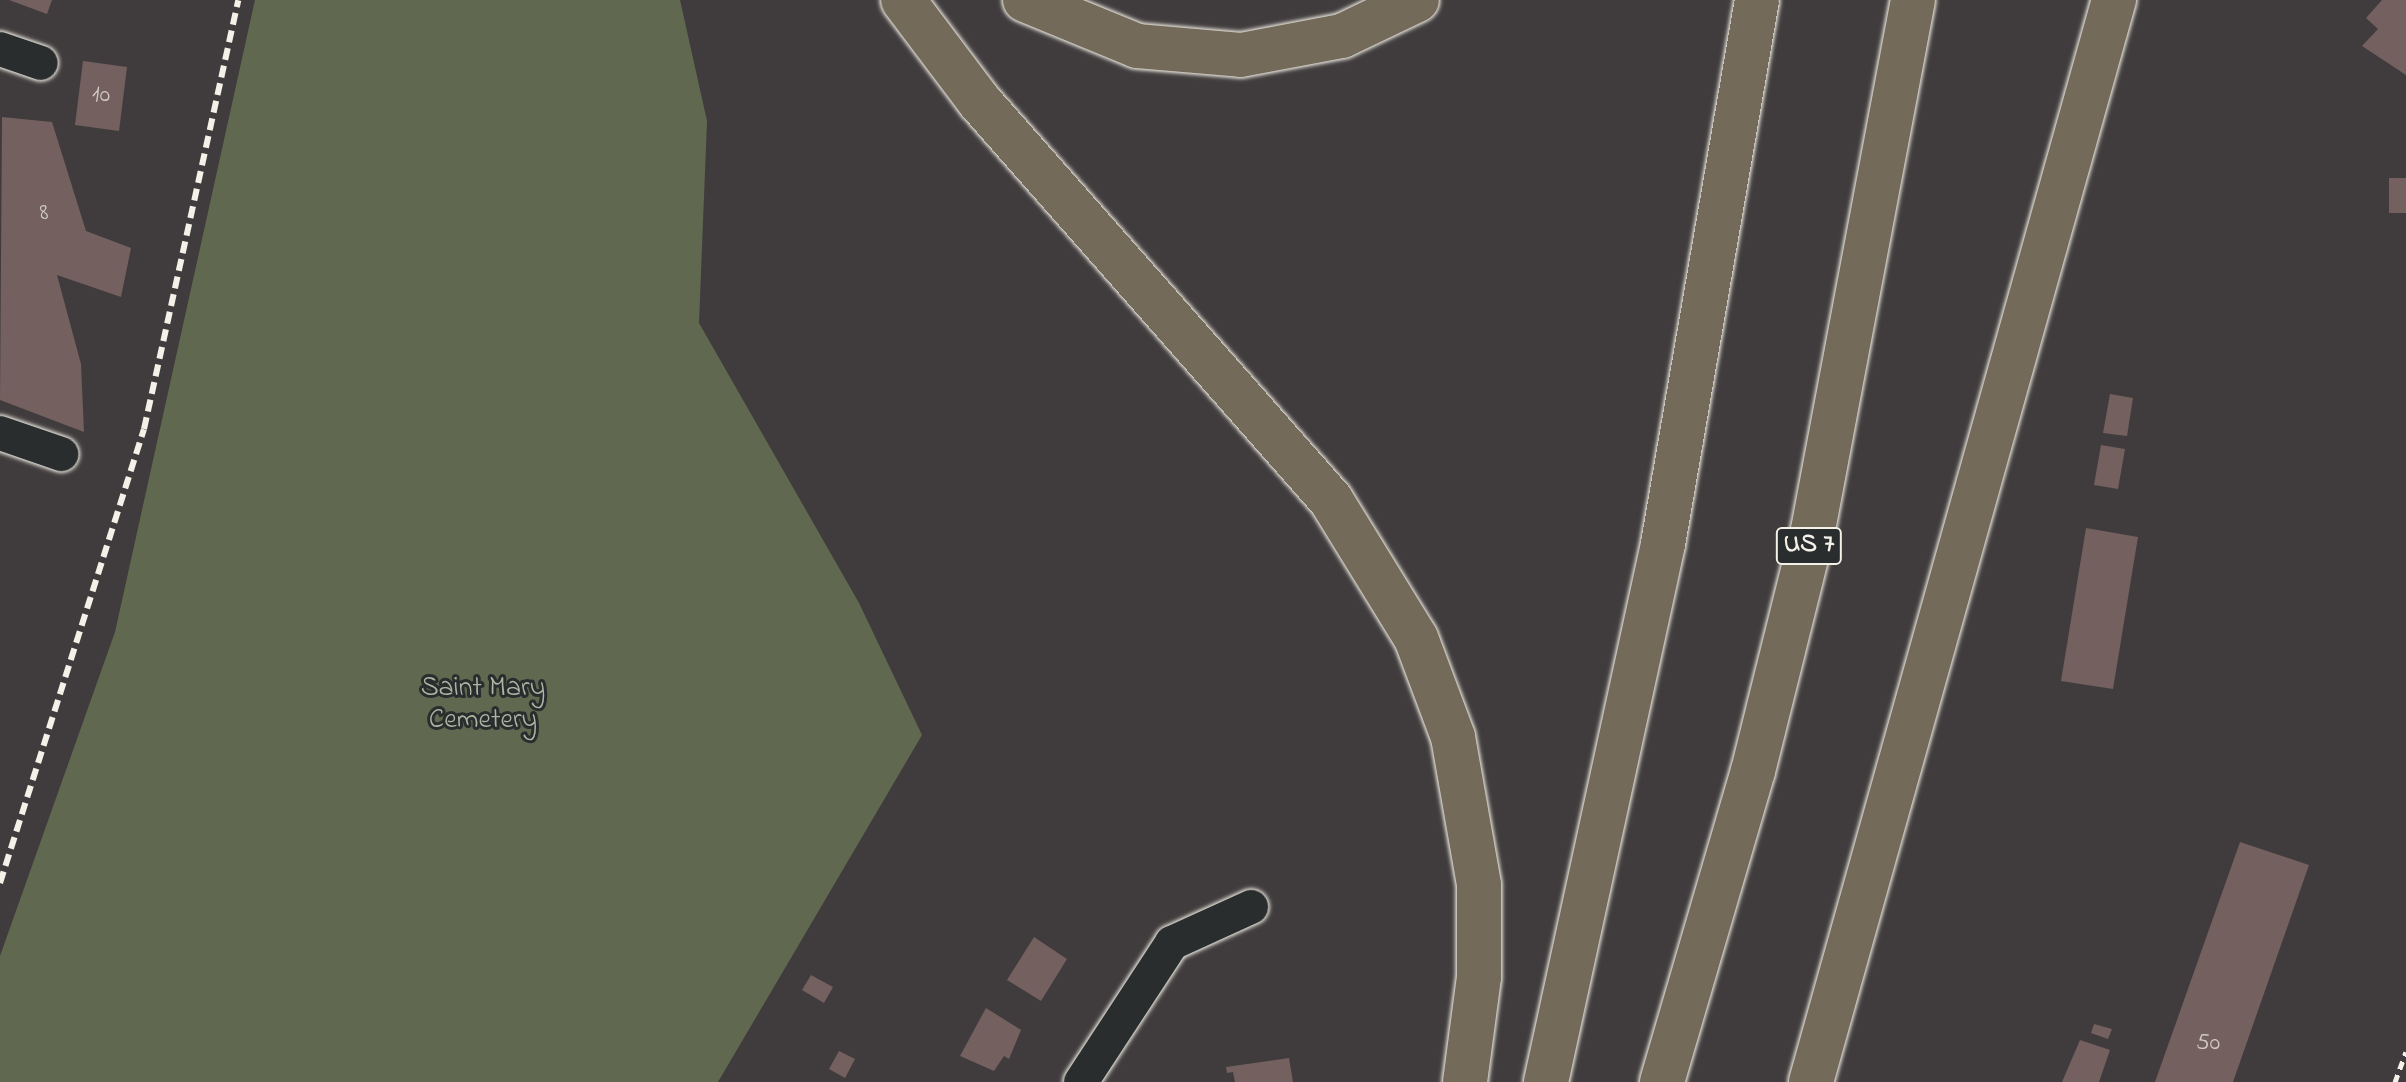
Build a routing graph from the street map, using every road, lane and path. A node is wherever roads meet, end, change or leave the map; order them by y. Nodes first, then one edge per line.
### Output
1 (903, 0) edge
2 (1025, 0) edge
3 (1417, 0) edge
4 (1757, 0) edge
5 (1913, 0) edge
6 (2114, 0) edge
7 (0, 49) edge
8 (41, 63) dead end
9 (0, 433) edge
10 (61, 454) dead end
11 (1251, 907) dead end
12 (2406, 1052) edge
13 (1081, 1082) edge
14 (1465, 1082) edge
15 (1546, 1082) edge
16 (1662, 1082) edge
17 (1811, 1082) edge
18 (2395, 1082) edge

1 - 14 highway
2 - 3 highway
4 - 15 highway
5 - 16 highway, US 7
6 - 17 highway
7 - 8 street
9 - 10 street
11 - 13 street
12 - 18 path

